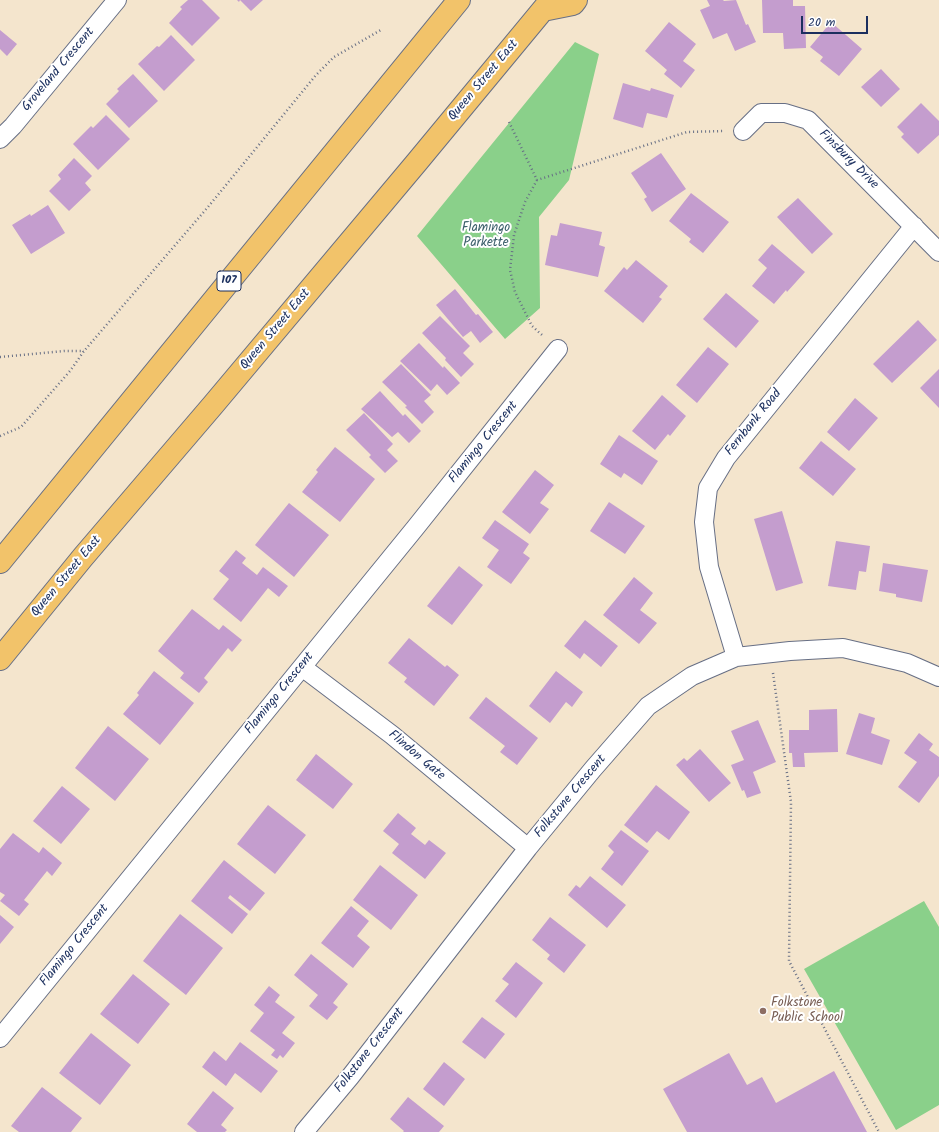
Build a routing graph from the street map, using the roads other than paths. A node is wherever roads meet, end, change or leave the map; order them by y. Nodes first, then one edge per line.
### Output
1 (118, 0) edge
2 (459, 0) edge
3 (576, 0) edge
4 (547, 5) edge
5 (743, 131) road end
6 (0, 139) edge
7 (914, 226) junction
8 (939, 252) edge
9 (558, 350) road end
10 (0, 562) edge
11 (736, 657) junction
12 (0, 659) edge
13 (302, 667) junction
14 (939, 676) edge
15 (528, 848) junction
16 (0, 1038) edge
17 (304, 1132) edge

1 - 6 street, Groveland Crescent
2 - 10 main road, 107
3 - 4 main road
4 - 12 main road, Queen Street East
5 - 7 street, Finsbury Drive
7 - 8 street, Finsbury Drive
7 - 11 street, Fernbank Road
9 - 13 street, Flamingo Crescent
11 - 14 street, Folkstone Crescent
11 - 15 street, Folkstone Crescent
13 - 15 street, Flindon Gate
13 - 16 street, Flamingo Crescent
15 - 17 street, Folkstone Crescent

